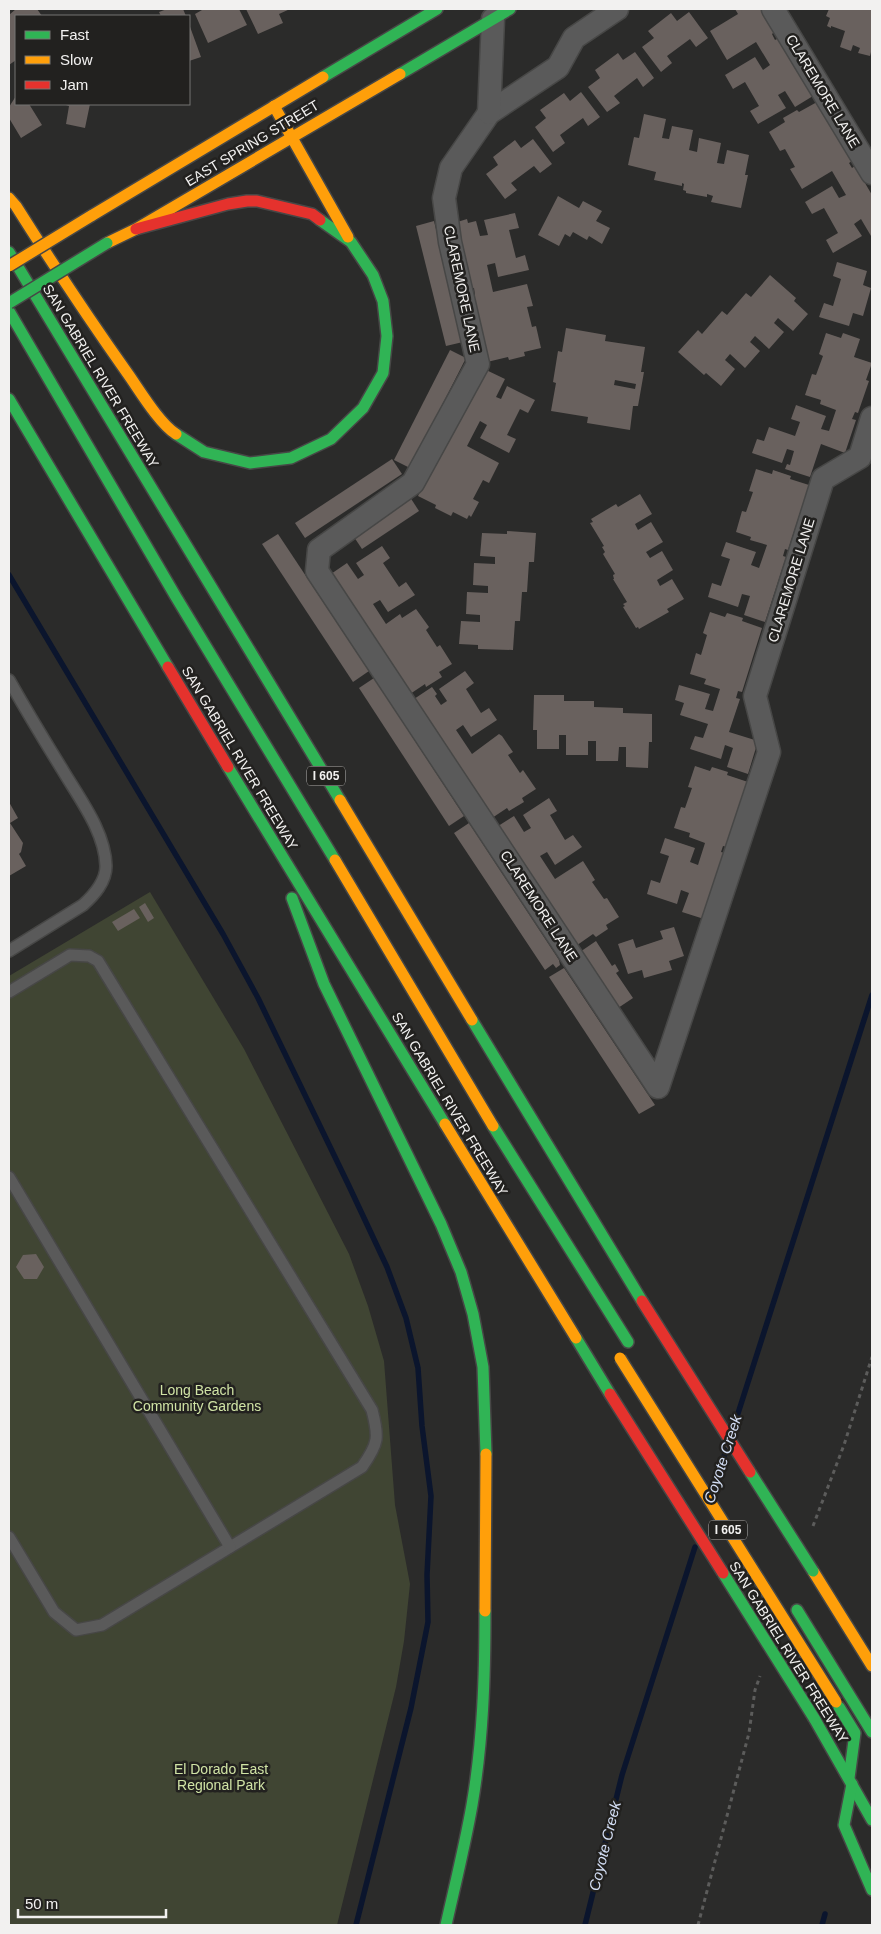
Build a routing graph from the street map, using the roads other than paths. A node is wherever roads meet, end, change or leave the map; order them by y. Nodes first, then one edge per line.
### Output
1 (437, 9) edge
2 (617, 9) edge
3 (773, 9) edge
4 (502, 14) edge
5 (274, 106) junction
6 (489, 113) junction
7 (292, 137) junction
8 (872, 173) edge
9 (9, 198) edge
10 (136, 229) junction
11 (352, 242) junction
12 (9, 252) edge
13 (9, 266) edge
14 (9, 303) edge
15 (9, 311) edge
16 (9, 399) edge
17 (872, 418) edge
18 (9, 680) edge
19 (270, 838) junction
20 (9, 951) edge
21 (9, 992) edge
22 (9, 1177) edge
23 (630, 1346) dead end
24 (617, 1354) dead end
25 (9, 1536) edge
26 (230, 1547) junction
27 (795, 1606) dead end
28 (872, 1666) edge
29 (872, 1732) edge
30 (850, 1781) junction
31 (872, 1820) edge
32 (872, 1890) edge
33 (446, 1925) edge

1 - 5 main road, EAST SPRING STREET
2 - 6 street, CLAREMORE LANE
3 - 8 street, CLAREMORE LANE
4 - 6 street
4 - 7 main road, EAST SPRING STREET
5 - 7 main road
5 - 13 main road, EAST SPRING STREET, bridge
6 - 17 street, CLAREMORE LANE
7 - 10 main road, EAST SPRING STREET
7 - 11 main road
9 - 11 main road
10 - 11 main road
10 - 14 main road, EAST SPRING STREET, bridge
12 - 28 main road, SAN GABRIEL RIVER FREEWAY / I 605, bridge
15 - 23 main road, I 605
16 - 19 main road, SAN GABRIEL RIVER FREEWAY / I 605
18 - 20 lane
19 - 30 main road, SAN GABRIEL RIVER FREEWAY / I 605, bridge
19 - 33 main road
21 - 26 lane
22 - 26 lane
24 - 30 main road, I 605, bridge
25 - 26 lane
27 - 29 main road
30 - 31 main road, SAN GABRIEL RIVER FREEWAY / I 605
30 - 32 main road

